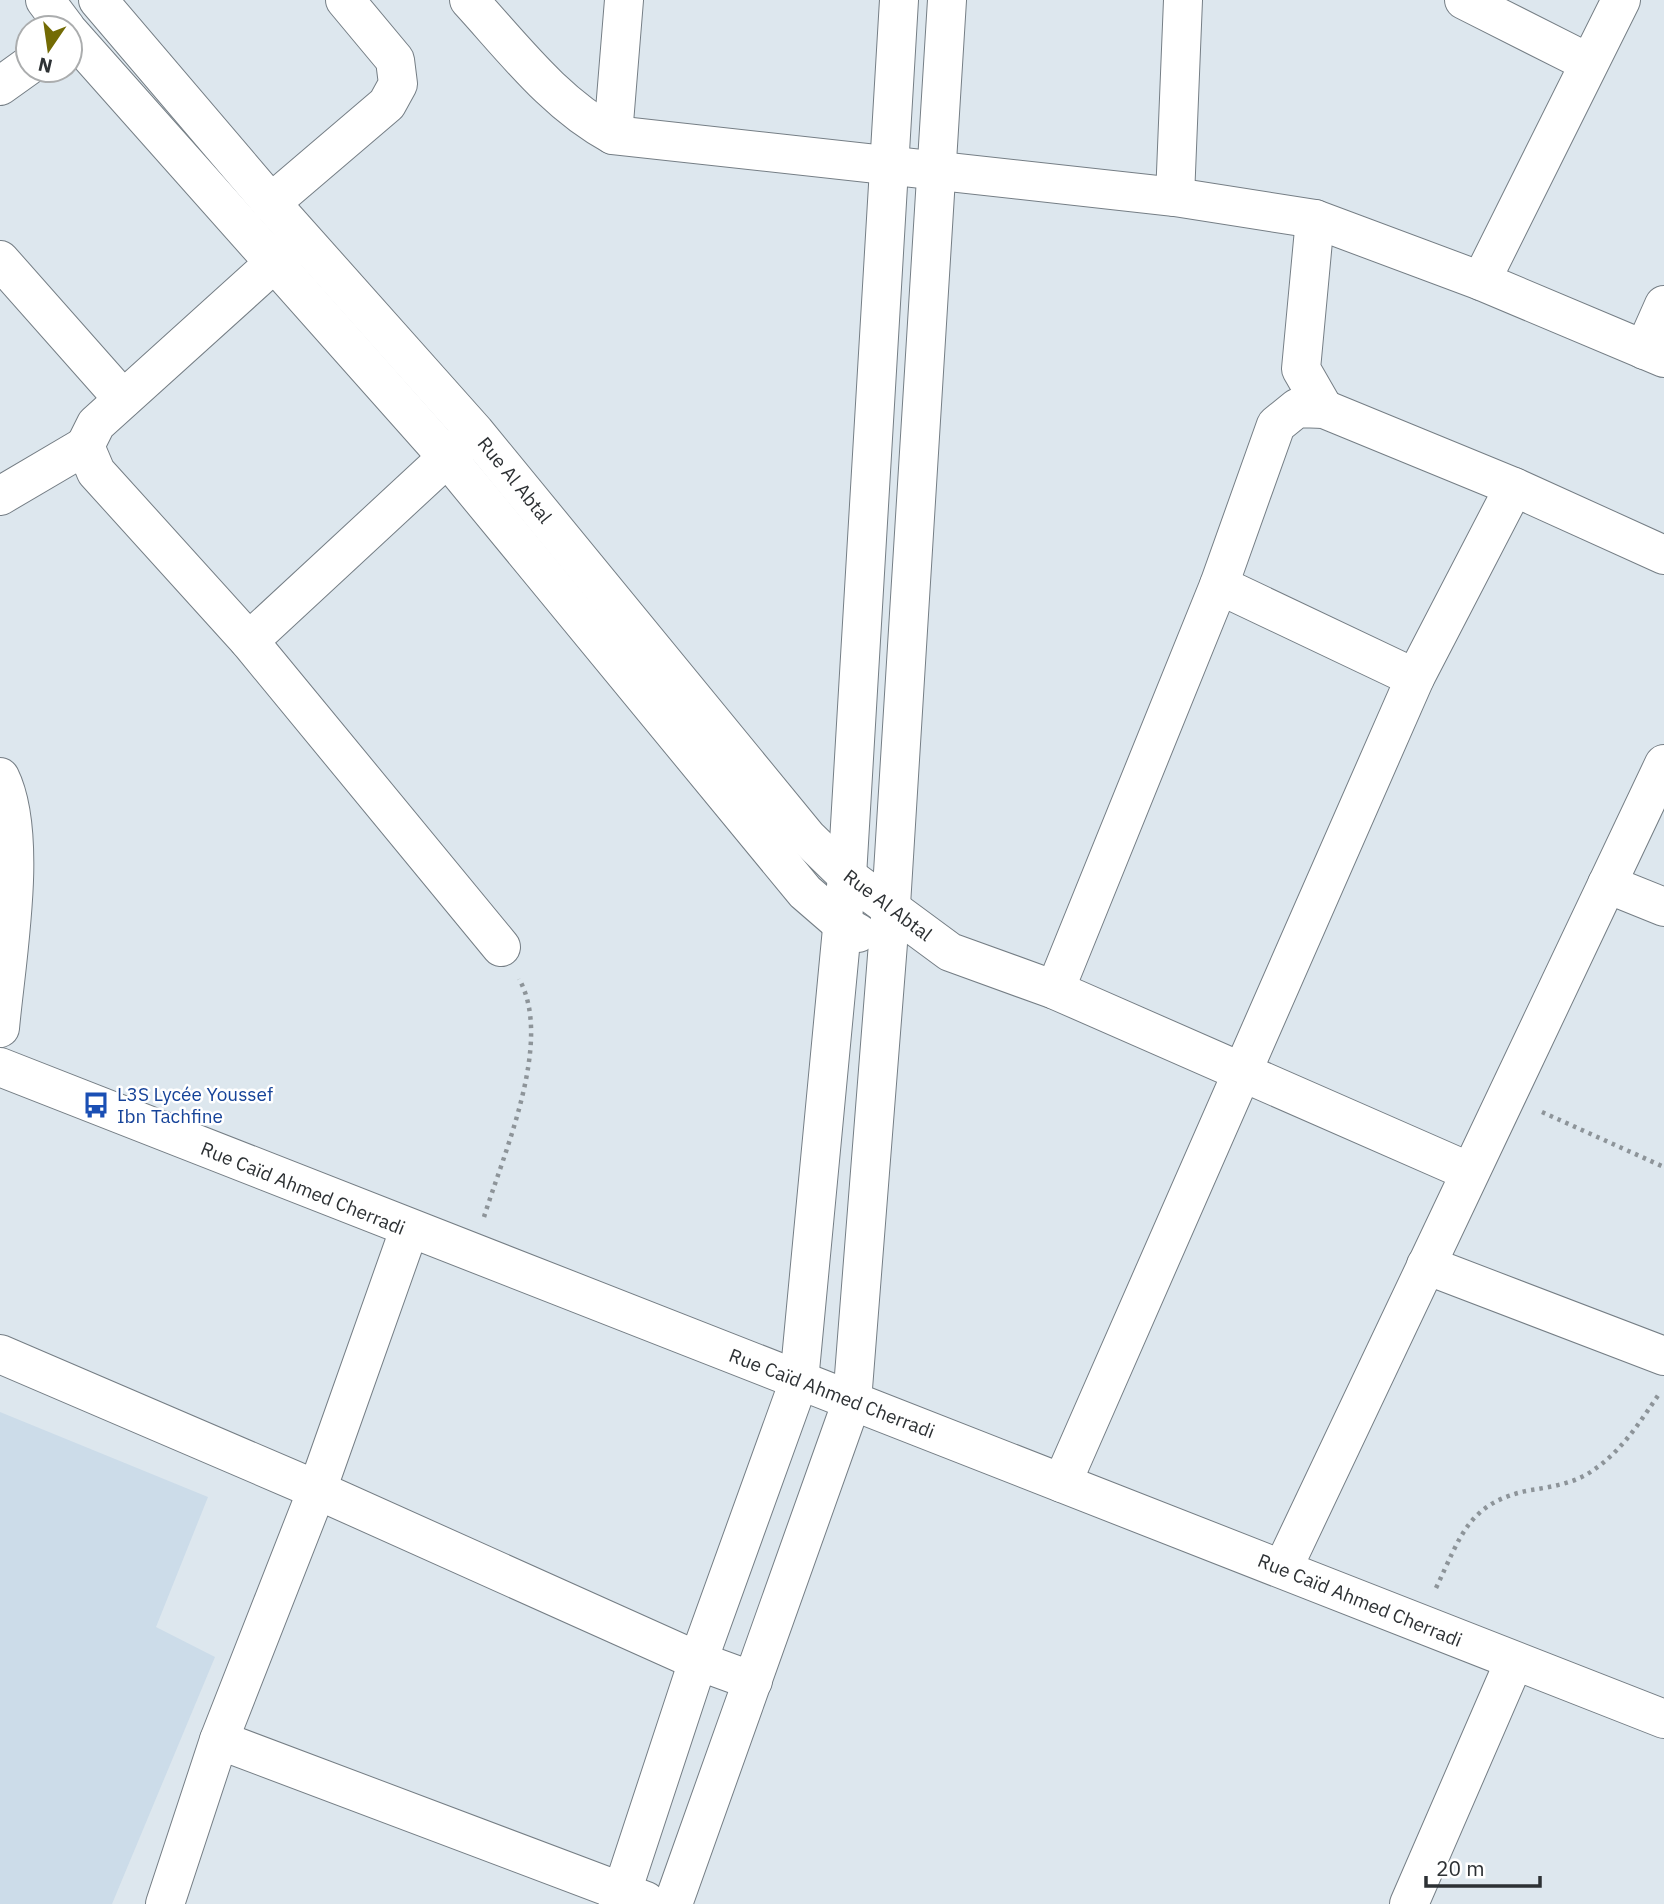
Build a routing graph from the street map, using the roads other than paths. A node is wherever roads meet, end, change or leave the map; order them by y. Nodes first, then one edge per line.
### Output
1 (345, 0) edge
2 (468, 0) edge
3 (624, 0) edge
4 (899, 0) edge
5 (947, 0) edge
6 (1183, 0) edge
7 (1464, 0) edge
8 (1621, 0) edge
9 (104, 3) edge
10 (84, 21) edge
11 (84, 50) edge
12 (1589, 64) junction
13 (613, 135) junction
14 (886, 165) junction
15 (937, 170) junction
16 (1175, 197) junction
17 (271, 203) junction
18 (1315, 219) junction
19 (302, 238) junction
20 (0, 260) edge
21 (275, 263) junction
22 (1481, 281) junction
23 (1664, 304) edge
24 (1654, 354) edge
25 (123, 399) junction
26 (1324, 409) junction
27 (475, 432) junction
28 (85, 446) junction
29 (446, 456) junction
30 (1514, 487) junction
31 (0, 496) edge
32 (1664, 555) edge
33 (1219, 584) junction
34 (249, 641) junction
35 (1415, 678) junction
36 (1664, 764) edge
37 (0, 777) edge
38 (847, 876) junction
39 (1608, 884) junction
40 (891, 905) junction
41 (1664, 907) edge
42 (842, 924) junction
43 (501, 947) road end
44 (887, 950) junction
45 (950, 951) junction
46 (1055, 990) junction
47 (0, 1028) edge
48 (0, 1067) edge
49 (1240, 1073) junction
50 (1470, 1172) junction
51 (409, 1230) junction
52 (1426, 1265) junction
53 (0, 1354) edge
54 (1664, 1356) edge
55 (799, 1381) junction
56 (852, 1401) junction
57 (1062, 1483) junction
58 (317, 1490) junction
59 (1283, 1568) junction
60 (698, 1661) junction
61 (1514, 1662) junction
62 (753, 1681) junction
63 (1664, 1719) edge
64 (219, 1740) junction
65 (632, 1900) edge
66 (165, 1904) edge
67 (673, 1904) edge
68 (1409, 1904) edge

1 - 17 street
2 - 13 street
3 - 13 street
4 - 14 street
5 - 15 street
6 - 16 street
7 - 12 street
8 - 12 street
9 - 10 street
9 - 17 street, Rue Al Abtal
11 - 21 street, Rue Al Abtal
12 - 22 street
13 - 14 street
14 - 15 street
14 - 38 street
15 - 16 street
15 - 40 street
16 - 18 street
17 - 19 street, Rue Al Abtal
18 - 22 street
18 - 26 street
19 - 21 street
19 - 27 street, Rue Al Abtal
20 - 25 street
21 - 25 street
21 - 29 street, Rue Al Abtal
22 - 24 street
23 - 24 street
25 - 28 street
26 - 30 street
26 - 33 street
27 - 29 street
27 - 38 street, Rue Al Abtal
28 - 31 street
28 - 34 street
29 - 34 street
29 - 42 street, Rue Al Abtal
30 - 32 street
30 - 35 street
33 - 35 street
33 - 46 street
34 - 43 street
35 - 49 street
36 - 39 street
37 - 47 street
38 - 40 street, Rue Al Abtal
38 - 42 street
39 - 41 street
39 - 50 street
40 - 44 street
40 - 45 street, Rue Al Abtal
42 - 44 street, Rue Al Abtal
42 - 55 street
44 - 45 street, Rue Al Abtal
44 - 56 street
45 - 46 street
46 - 49 street
48 - 51 street, Rue Caïd Ahmed Cherradi
49 - 50 street
49 - 57 street
50 - 52 street
51 - 55 street, Rue Caïd Ahmed Cherradi
51 - 58 street
52 - 54 street
52 - 59 street
53 - 58 street
55 - 56 street, Rue Caïd Ahmed Cherradi
55 - 60 street
56 - 57 street, Rue Caïd Ahmed Cherradi
56 - 62 street
57 - 59 street, Rue Caïd Ahmed Cherradi
58 - 60 street
58 - 64 street
59 - 61 street, Rue Caïd Ahmed Cherradi
60 - 62 street
60 - 65 street
61 - 63 street, Rue Caïd Ahmed Cherradi
61 - 68 street
62 - 67 street
64 - 65 street
64 - 66 street

